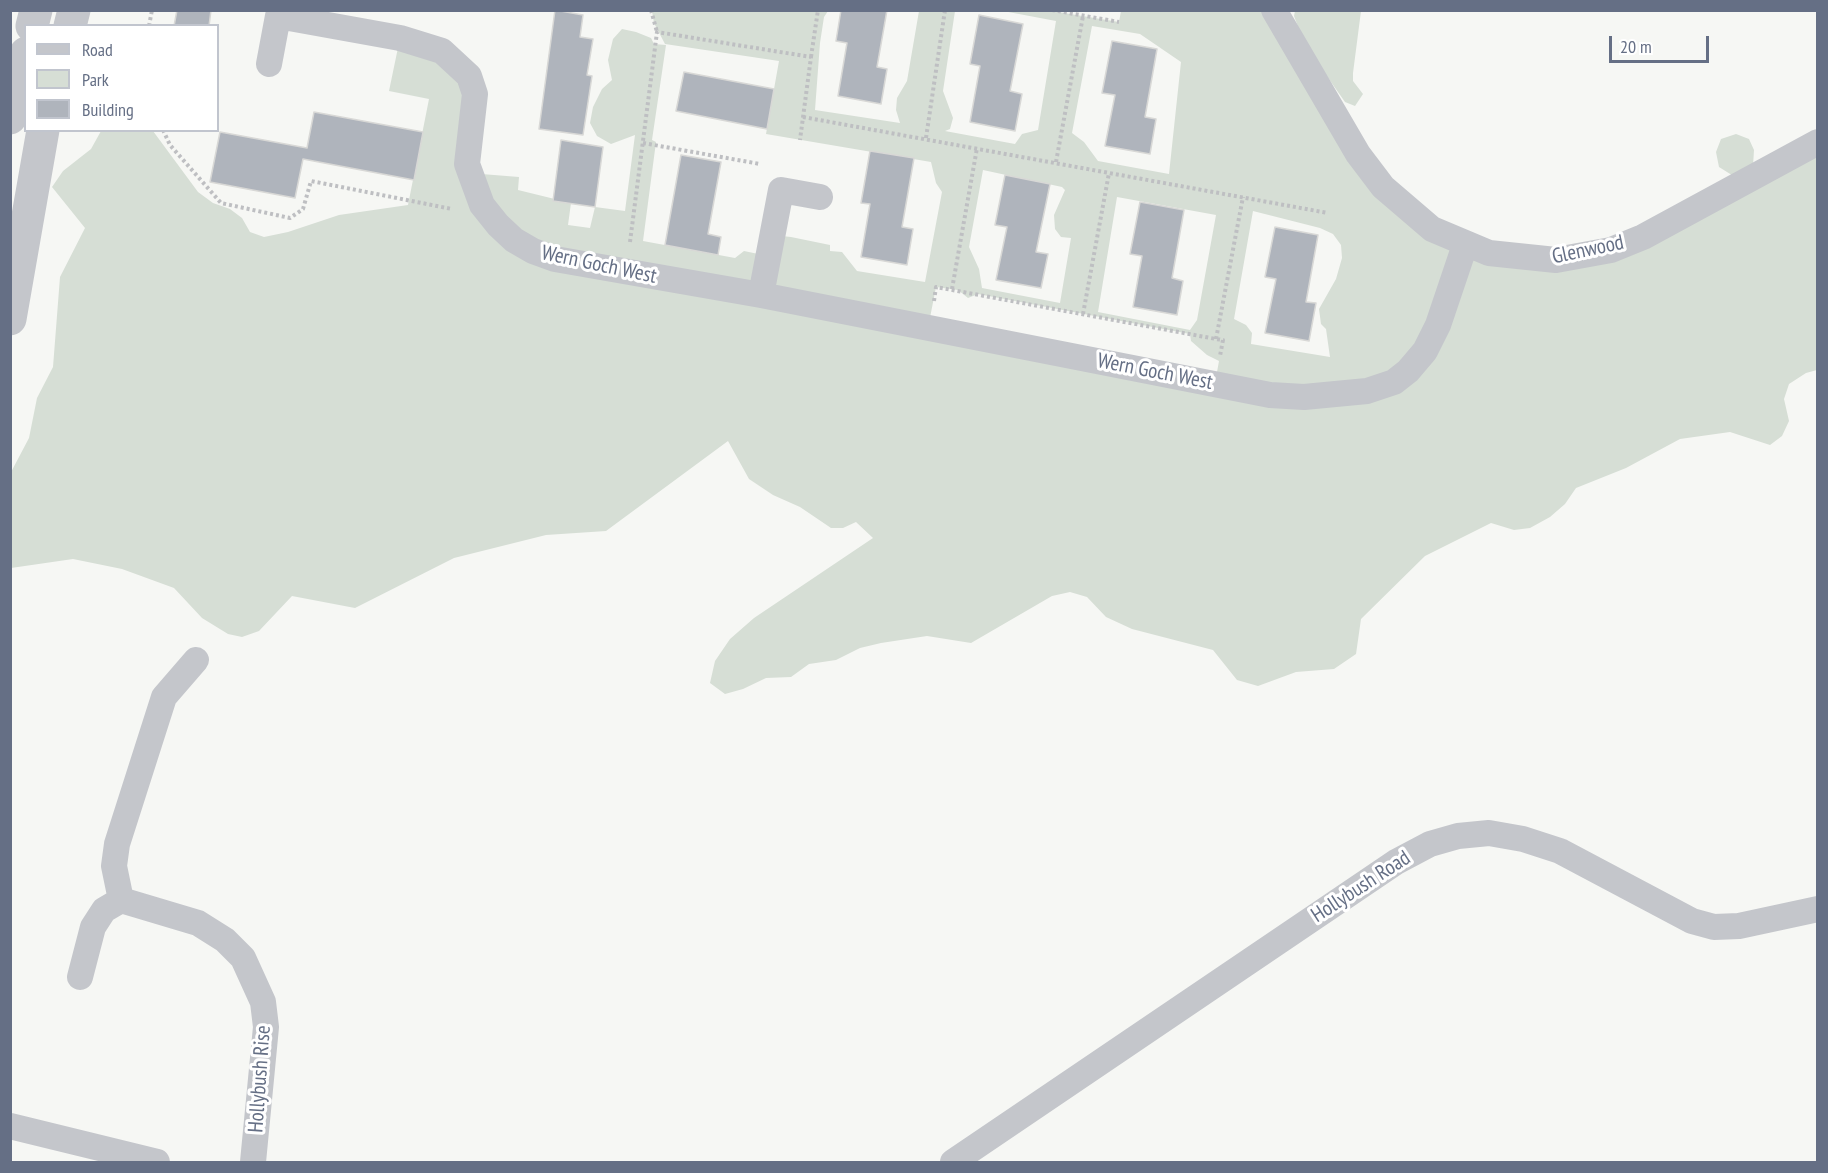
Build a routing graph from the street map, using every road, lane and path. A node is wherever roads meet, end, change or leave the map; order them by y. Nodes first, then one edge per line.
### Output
1 (651, 10) edge
2 (818, 10) edge
3 (945, 10) edge
4 (1052, 10) edge
5 (1274, 10) edge
6 (1083, 16) junction
7 (1119, 22) dead end
8 (657, 32) junction
9 (811, 57) junction
10 (24, 61) edge
11 (269, 64) dead end
12 (803, 117) junction
13 (10, 118) edge
14 (43, 132) edge
15 (163, 132) edge
16 (926, 138) junction
17 (800, 141) dead end
18 (1818, 142) edge
19 (643, 143) junction
20 (977, 148) junction
21 (1056, 162) junction
22 (760, 164) dead end
23 (1109, 173) junction
24 (1243, 196) junction
25 (820, 197) dead end
26 (1328, 213) dead end
27 (459, 216) dead end
28 (1465, 245) junction
29 (626, 272) junction
30 (952, 289) junction
31 (761, 295) junction
32 (1083, 314) junction
33 (10, 319) edge
34 (928, 328) junction
35 (1216, 339) junction
36 (1215, 384) junction
37 (196, 660) dead end
38 (121, 900) junction
39 (1818, 909) edge
40 (80, 977) dead end
41 (10, 1126) edge
42 (157, 1162) edge
43 (253, 1162) edge
44 (953, 1162) edge

1 - 8 path
2 - 9 path
3 - 16 path
4 - 6 path
5 - 28 street, Glenwood
6 - 7 path
6 - 21 path
8 - 9 path
8 - 19 path
9 - 12 path
10 - 13 street
11 - 29 street, Wern Goch West
12 - 16 path
12 - 17 path
14 - 33 street
15 - 27 path
16 - 20 path
18 - 28 street, Glenwood
19 - 22 path
19 - 29 path
20 - 21 path
20 - 30 path
21 - 23 path
23 - 24 path
23 - 32 path
24 - 26 path
24 - 35 path
25 - 31 street
28 - 36 street, Wern Goch West
29 - 31 street, Wern Goch West
30 - 32 path
30 - 34 path
31 - 34 street, Wern Goch West
32 - 35 path
34 - 36 street, Wern Goch West
35 - 36 path
37 - 38 street
38 - 40 street
38 - 43 street, Hollybush Rise
39 - 44 street, Hollybush Road
41 - 42 street

